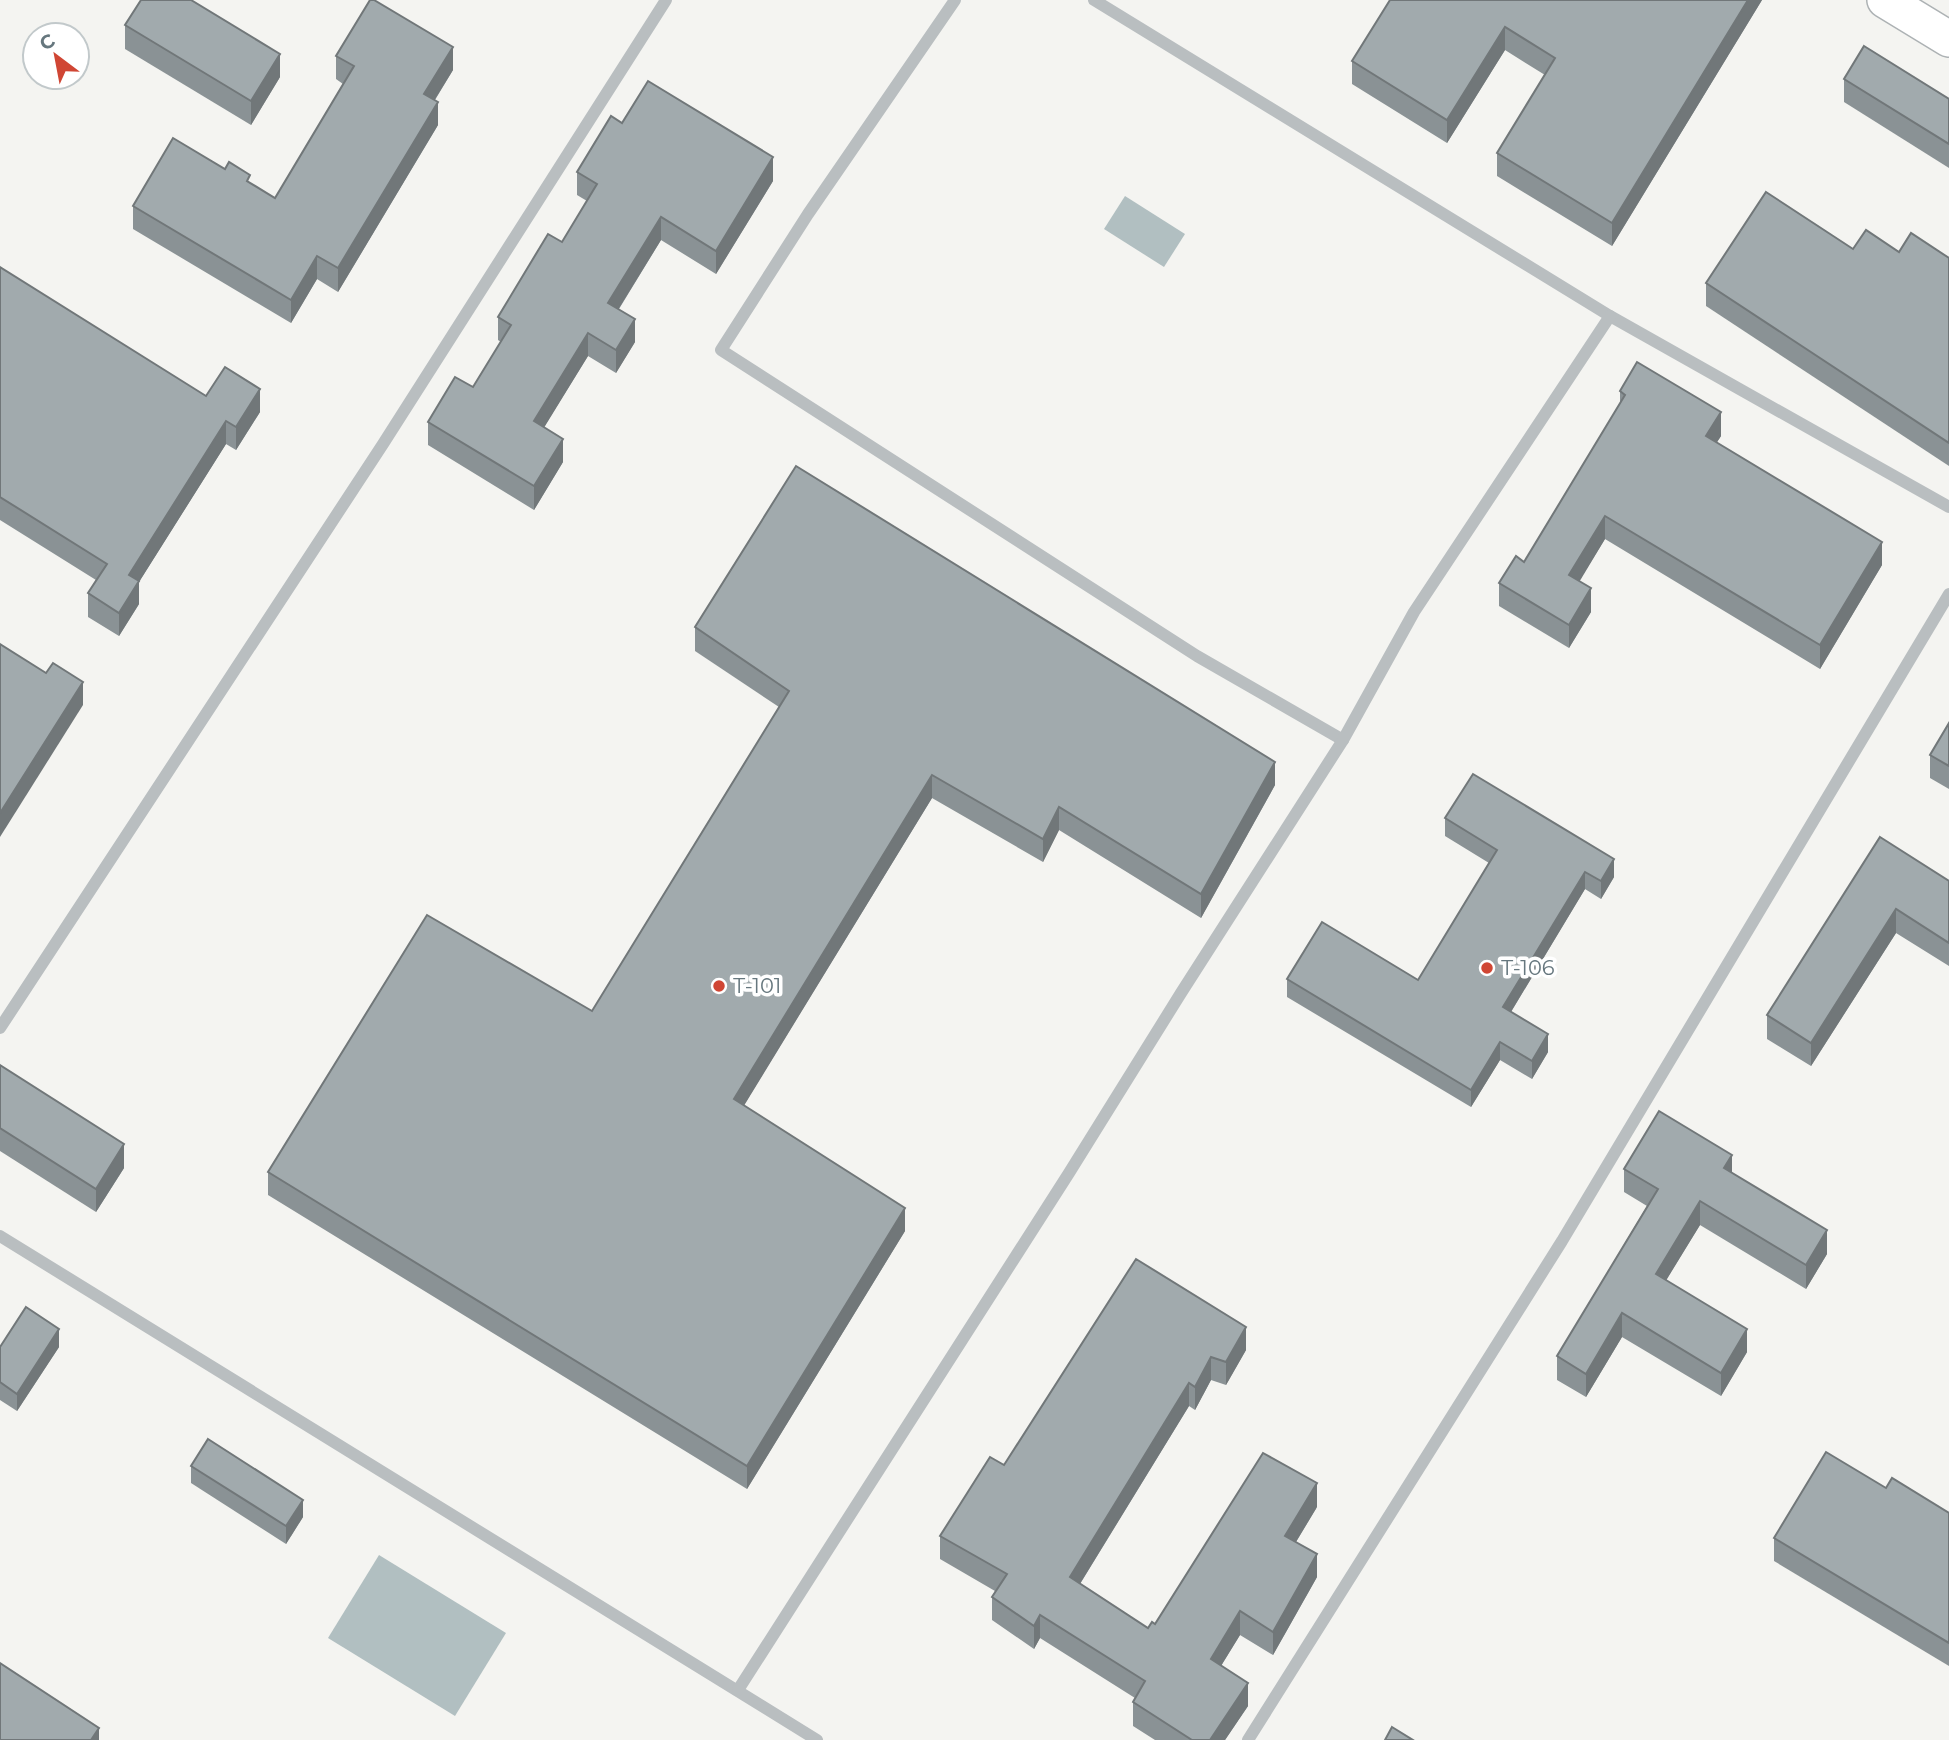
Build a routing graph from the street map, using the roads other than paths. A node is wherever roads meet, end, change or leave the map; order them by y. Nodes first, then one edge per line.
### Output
1 (666, 0) edge
2 (955, 0) edge
3 (1094, 0) edge
4 (1885, 0) edge
5 (1949, 39) edge
6 (1610, 316) junction
7 (1949, 507) edge
8 (1949, 594) edge
9 (1343, 740) junction
10 (0, 1028) edge
11 (0, 1236) edge
12 (738, 1690) junction
13 (817, 1740) edge
14 (1248, 1740) edge

1 - 10 street
2 - 9 street
3 - 6 street
4 - 5 main road
6 - 7 street
6 - 9 street
8 - 14 street
9 - 12 street
11 - 12 street
12 - 13 street

